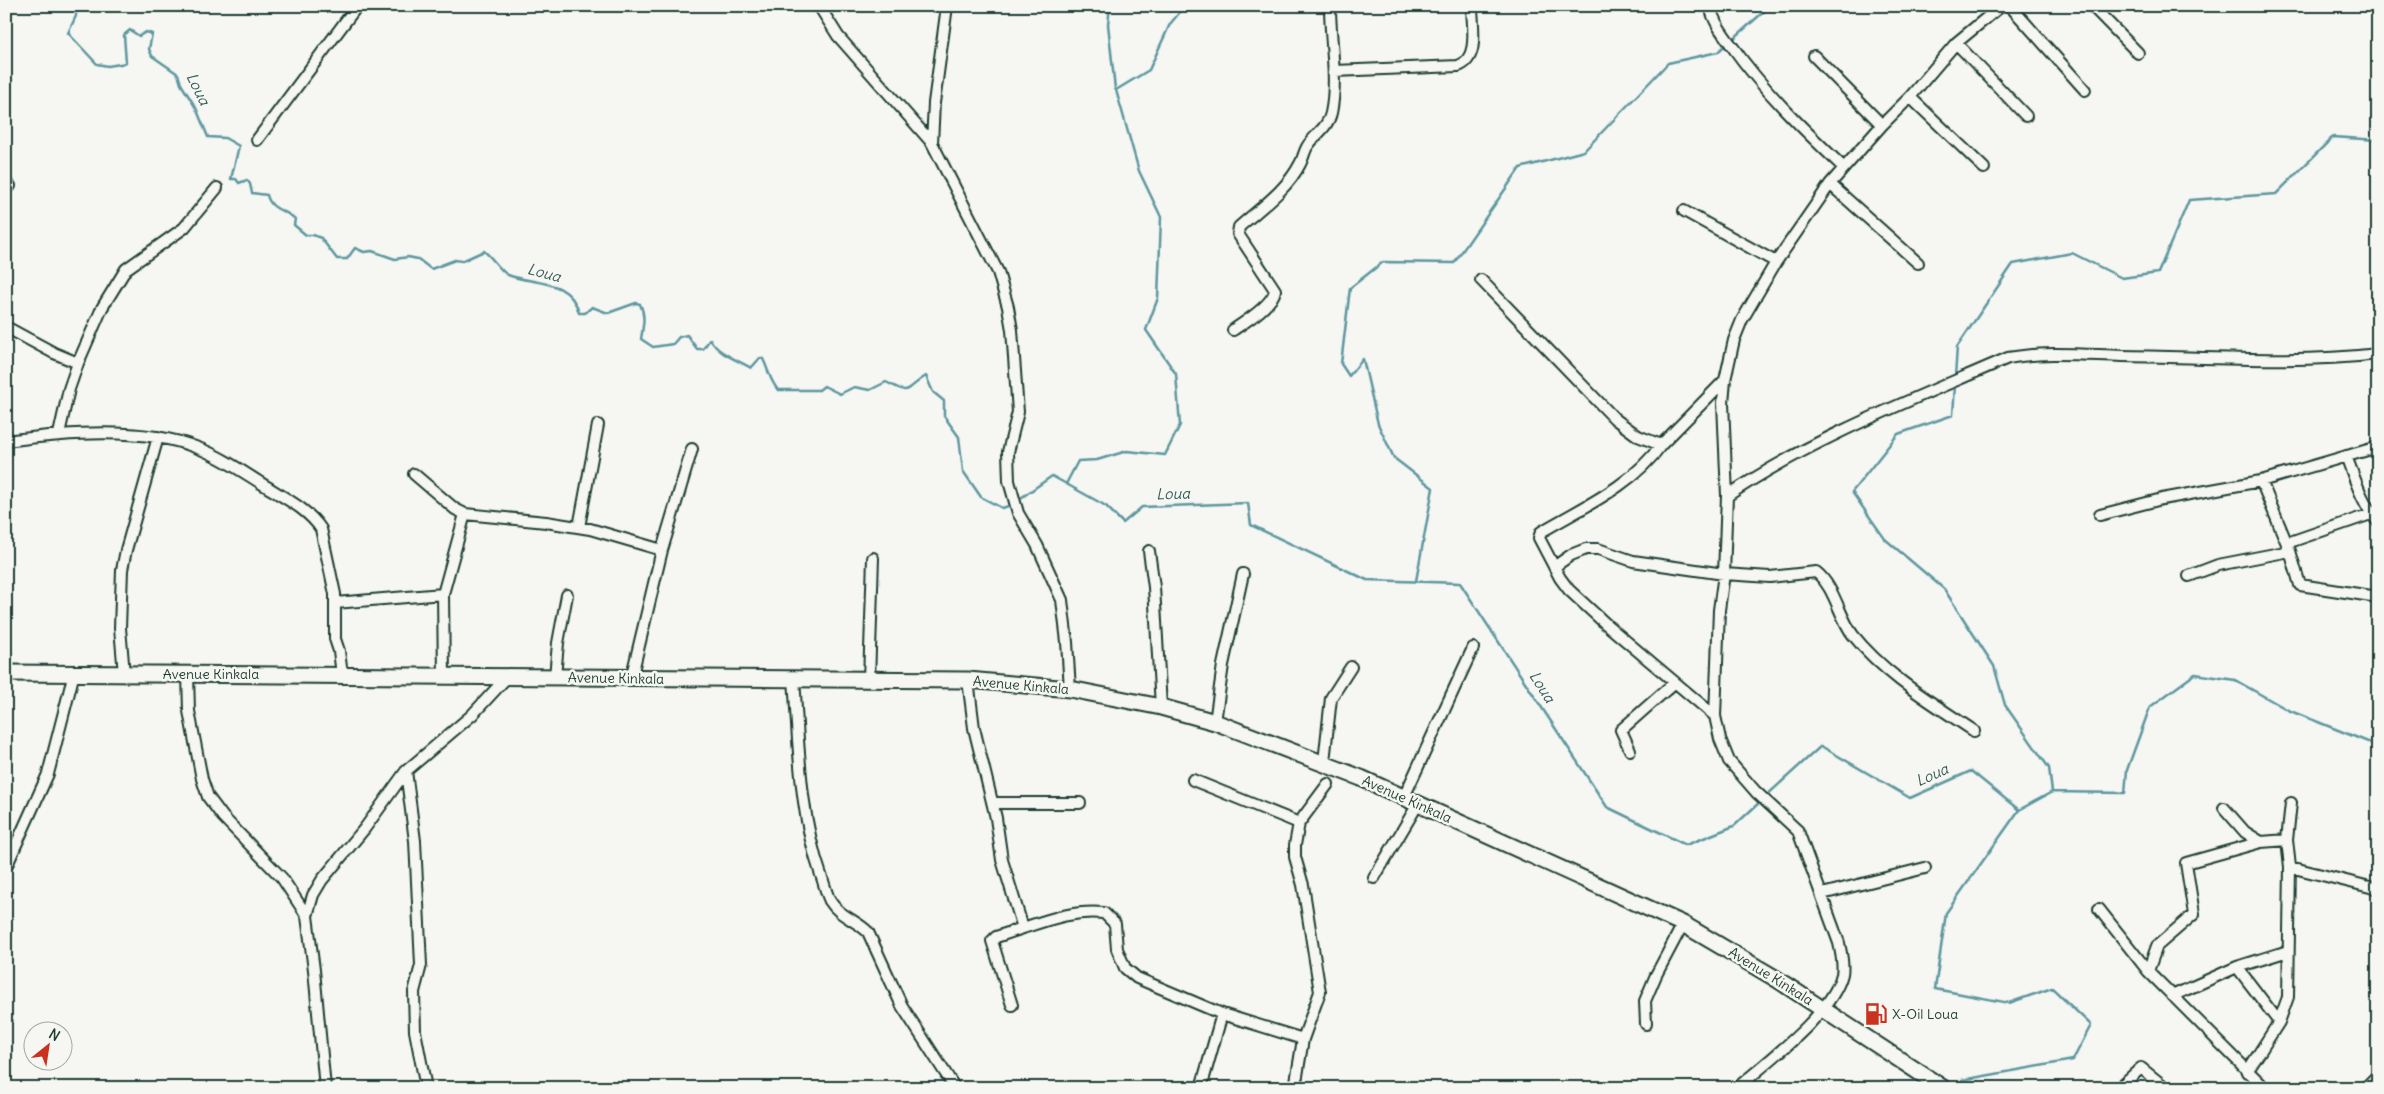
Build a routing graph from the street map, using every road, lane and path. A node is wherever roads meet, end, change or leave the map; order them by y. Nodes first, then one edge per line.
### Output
1 (357, 6) edge
2 (819, 6) edge
3 (947, 6) edge
4 (1330, 6) edge
5 (1472, 6) edge
6 (1710, 6) edge
7 (2000, 6) edge
8 (2010, 6) edge
9 (2092, 6) edge
10 (1956, 43) junction
11 (2138, 53) dead end
12 (1814, 56) dead end
13 (1334, 70) junction
14 (2085, 90) dead end
15 (1910, 97) junction
16 (2026, 116) dead end
17 (1882, 125) junction
18 (257, 140) dead end
19 (932, 143) junction
20 (1843, 167) junction
21 (1984, 168) dead end
22 (1830, 184) junction
23 (216, 188) dead end
24 (1684, 211) dead end
25 (1776, 262) junction
26 (1918, 263) dead end
27 (1481, 280) dead end
28 (2378, 299) edge
29 (2378, 306) edge
30 (6, 327) edge
31 (1233, 330) dead end
32 (2378, 354) edge
33 (78, 362) junction
34 (1725, 380) junction
35 (598, 425) dead end
36 (59, 434) junction
37 (158, 437) junction
38 (6, 441) edge
39 (1661, 445) junction
40 (2378, 447) edge
41 (692, 449) dead end
42 (2346, 456) junction
43 (414, 474) dead end
44 (2261, 481) junction
45 (1727, 496) junction
46 (465, 514) junction
47 (2100, 515) dead end
48 (2374, 518) edge
49 (579, 528) junction
50 (2289, 547) junction
51 (662, 550) junction
52 (1149, 552) dead end
53 (873, 558) dead end
54 (1554, 567) junction
55 (1243, 574) dead end
56 (1724, 574) junction
57 (2189, 576) dead end
58 (443, 594) junction
59 (567, 595) dead end
60 (2378, 597) edge
61 (335, 602) junction
62 (1473, 648) dead end
63 (1351, 667) dead end
64 (6, 673) edge
65 (74, 673) junction
66 (124, 674) junction
67 (188, 674) junction
68 (342, 675) junction
69 (508, 676) junction
70 (444, 677) junction
71 (555, 677) junction
72 (631, 679) junction
73 (794, 679) junction
74 (869, 680) junction
75 (968, 680) junction
76 (1674, 683) junction
77 (1070, 690) junction
78 (1161, 707) junction
79 (1715, 716) junction
80 (1215, 722) junction
81 (1974, 731) dead end
82 (1630, 750) dead end
83 (1324, 762) junction
84 (406, 771) junction
85 (1193, 780) dead end
86 (1328, 784) dead end
87 (1411, 800) junction
88 (993, 803) junction
89 (1080, 803) dead end
90 (2292, 803) dead end
91 (2224, 808) dead end
92 (1299, 823) junction
93 (2287, 840) junction
94 (2261, 842) junction
95 (6, 867) edge
96 (2290, 867) junction
97 (1925, 868) dead end
98 (1374, 878) dead end
99 (2378, 889) edge
100 (1822, 894) junction
101 (2099, 909) dead end
102 (307, 916) junction
103 (1683, 924) junction
104 (1023, 928) junction
105 (2288, 950) junction
106 (2237, 967) junction
107 (2148, 971) junction
108 (2172, 996) junction
109 (1012, 1005) dead end
110 (1824, 1009) junction
111 (1222, 1014) junction
112 (2279, 1022) junction
113 (1646, 1024) dead end
114 (1303, 1039) junction
115 (2247, 1072) junction
116 (2378, 1075) edge
117 (325, 1088) edge
118 (426, 1088) edge
119 (955, 1088) edge
120 (1201, 1088) edge
121 (1295, 1088) edge
122 (1737, 1088) edge
123 (1943, 1088) edge
124 (2119, 1088) edge
125 (2166, 1088) edge
126 (2265, 1088) edge
127 (2365, 1088) edge

1 - 18 street
2 - 19 street
3 - 19 street
4 - 13 street
5 - 13 street
6 - 20 street
7 - 10 street
8 - 14 street
9 - 11 street
10 - 15 street
10 - 16 street
12 - 17 street
13 - 31 street
15 - 17 street
15 - 21 street
17 - 20 street
19 - 77 street
20 - 22 street
22 - 25 street
22 - 26 street
23 - 33 street
24 - 25 street
25 - 34 street
27 - 39 street
28 - 29 street
30 - 33 street
32 - 45 street
33 - 36 street
34 - 39 street
34 - 45 street
35 - 49 street
36 - 37 street
36 - 38 street
37 - 61 street
37 - 66 street
39 - 54 street
40 - 42 street
41 - 51 street
42 - 44 street
42 - 48 street
43 - 46 street
44 - 47 street
44 - 50 street
45 - 56 street
46 - 49 street
46 - 58 street
48 - 50 street
49 - 51 street
50 - 57 street
50 - 60 street
51 - 72 street
52 - 78 street
53 - 74 street
54 - 56 street
54 - 76 street
55 - 80 street
56 - 79 street
56 - 81 street
58 - 61 street
58 - 70 street
59 - 71 street
61 - 68 street
62 - 87 street
63 - 83 street
64 - 65 main road, Avenue Kinkala
65 - 66 main road, Avenue Kinkala
65 - 95 street
66 - 67 main road, Avenue Kinkala
67 - 68 main road, Avenue Kinkala
67 - 102 street
68 - 70 main road, Avenue Kinkala
69 - 70 main road, Avenue Kinkala
69 - 71 main road, Avenue Kinkala
69 - 84 street
71 - 72 main road, Avenue Kinkala
72 - 73 main road, Avenue Kinkala
73 - 74 main road, Avenue Kinkala
73 - 119 street
74 - 75 main road, Avenue Kinkala
75 - 77 main road, Avenue Kinkala
75 - 88 street
76 - 79 street
76 - 82 street
77 - 78 main road, Avenue Kinkala
78 - 80 main road, Avenue Kinkala
79 - 100 street
80 - 83 main road, Avenue Kinkala
83 - 87 main road, Avenue Kinkala
84 - 102 street
84 - 118 street
85 - 92 street
86 - 92 street
87 - 98 street
87 - 103 main road, Avenue Kinkala
88 - 89 street
88 - 104 street
90 - 93 street
91 - 94 street
92 - 114 street
93 - 94 street
93 - 96 street
94 - 107 street
96 - 99 street
96 - 105 street
97 - 100 street
100 - 110 street
101 - 107 street
102 - 117 street
103 - 110 main road, Avenue Kinkala
103 - 113 street
104 - 109 street
104 - 111 street
105 - 106 street
105 - 112 street
106 - 108 street
106 - 112 street
107 - 108 street
108 - 115 street
110 - 122 street
110 - 123 main road, Avenue Kinkala
111 - 114 street
111 - 120 street
112 - 115 street
114 - 121 street
115 - 126 street
116 - 127 street
124 - 125 street

